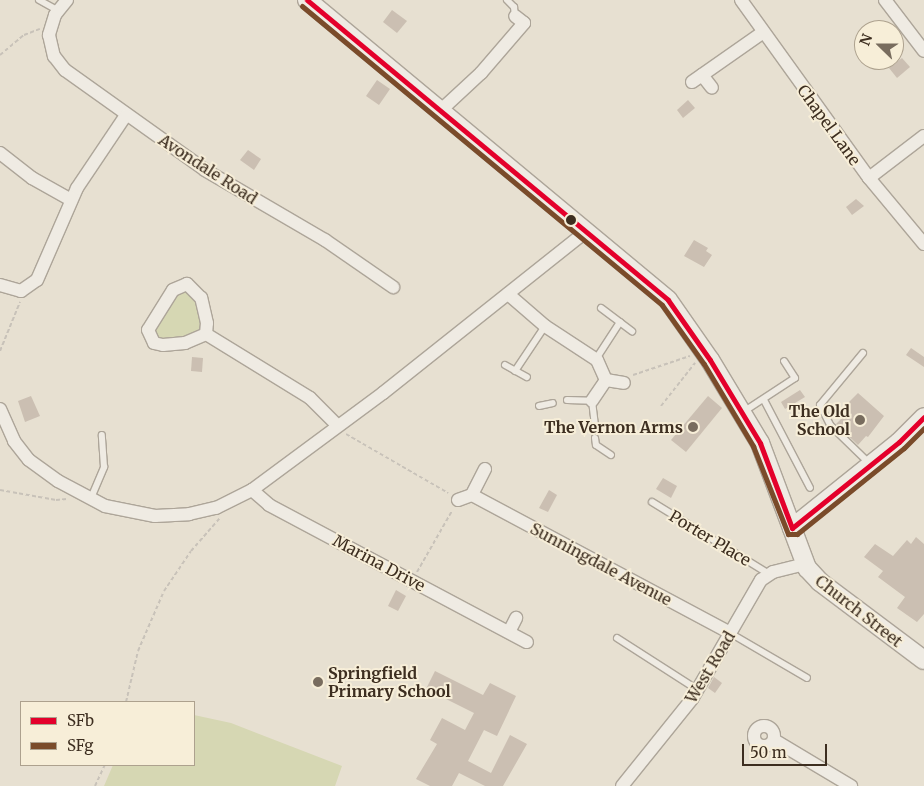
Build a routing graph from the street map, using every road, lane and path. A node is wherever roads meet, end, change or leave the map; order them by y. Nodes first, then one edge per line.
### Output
1 (39, 0) edge
2 (67, 0) edge
3 (307, 0) edge
4 (507, 0) edge
5 (741, 0) edge
6 (886, 0) edge
7 (57, 10) junction
8 (515, 16) joint
9 (49, 30) junction
10 (762, 33) junction
11 (924, 52) edge
12 (0, 55) edge
13 (712, 88) dead end
14 (440, 111) junction
15 (126, 114) junction
16 (924, 136) edge
17 (0, 152) edge
18 (868, 178) junction
19 (71, 200) junction
20 (588, 230) junction
21 (924, 244) edge
22 (0, 285) edge
23 (393, 287) dead end
24 (25, 290) junction
25 (508, 294) junction
26 (601, 308) dead end
27 (620, 322) junction
28 (545, 326) junction
29 (632, 331) dead end
30 (206, 334) junction
31 (0, 350) edge
32 (704, 352) junction
33 (863, 353) dead end
34 (596, 358) junction
35 (784, 360) dead end
36 (505, 365) dead end
37 (515, 371) junction
38 (527, 377) dead end
39 (628, 379) joint
40 (606, 380) junction
41 (567, 400) dead end
42 (764, 400) junction
43 (592, 401) junction
44 (553, 402) dead end
45 (539, 406) dead end
46 (660, 406) dead end
47 (0, 409) edge
48 (742, 413) junction
49 (924, 417) edge
50 (595, 424) dead end
51 (337, 426) junction
52 (102, 435) dead end
53 (595, 438) dead end
54 (611, 456) dead end
55 (870, 464) junction
56 (485, 469) dead end
57 (810, 488) dead end
58 (0, 490) edge
59 (75, 490) junction
60 (252, 490) junction
61 (472, 495) junction
62 (91, 498) junction
63 (238, 499) junction
64 (458, 500) junction
65 (652, 502) dead end
66 (792, 528) junction
67 (804, 564) junction
68 (769, 574) junction
69 (412, 581) junction
70 (516, 618) dead end
71 (509, 632) junction
72 (730, 632) junction
73 (618, 638) dead end
74 (527, 642) dead end
75 (924, 660) edge
76 (807, 678) dead end
77 (698, 690) junction
78 (126, 701) edge
79 (774, 740) dead end
80 (104, 766) edge
81 (94, 786) edge
82 (622, 786) edge
83 (851, 786) edge

1 - 7 lane
2 - 7 street
3 - 14 street, Church Street
4 - 8 lane
5 - 10 street, Chapel Lane
6 - 11 street
7 - 9 street
8 - 14 street
9 - 12 path
9 - 15 street, Avondale Road
10 - 13 street
10 - 18 street, Chapel Lane
14 - 20 street, Church Street
15 - 19 street
15 - 23 street, Avondale Road
16 - 18 street
17 - 19 street
18 - 21 street, Chapel Lane
19 - 24 street
20 - 25 street
20 - 32 street, Church Street
22 - 24 street
24 - 31 path
25 - 28 street
25 - 51 street
26 - 27 lane
27 - 29 lane
27 - 34 lane
28 - 34 street
28 - 37 lane
30 - 30 street
30 - 51 street
32 - 39 path
32 - 46 path
32 - 48 street, Church Street
33 - 55 lane
34 - 40 street
35 - 42 lane
36 - 37 lane
37 - 38 lane
39 - 40 street
40 - 43 street
41 - 43 lane
42 - 48 lane
42 - 57 lane
43 - 50 lane
44 - 45 lane
47 - 59 street
48 - 66 street, Church Street
49 - 55 street
51 - 60 street
51 - 64 path
52 - 62 lane
53 - 54 lane
55 - 66 street
56 - 61 street
58 - 59 path
59 - 62 street
60 - 63 street
60 - 69 street, Marina Drive
61 - 64 street
61 - 72 street, Sunningdale Avenue
62 - 63 street
63 - 78 path
64 - 69 path
65 - 68 lane, Porter Place
66 - 67 street, Church Street
67 - 68 street
67 - 75 street, Church Street
68 - 72 street, West Road
69 - 71 street, Marina Drive
70 - 71 street
71 - 74 street, Marina Drive
72 - 76 lane
72 - 77 street, West Road
73 - 77 lane
77 - 82 street, West Road
79 - 83 street
80 - 81 path

